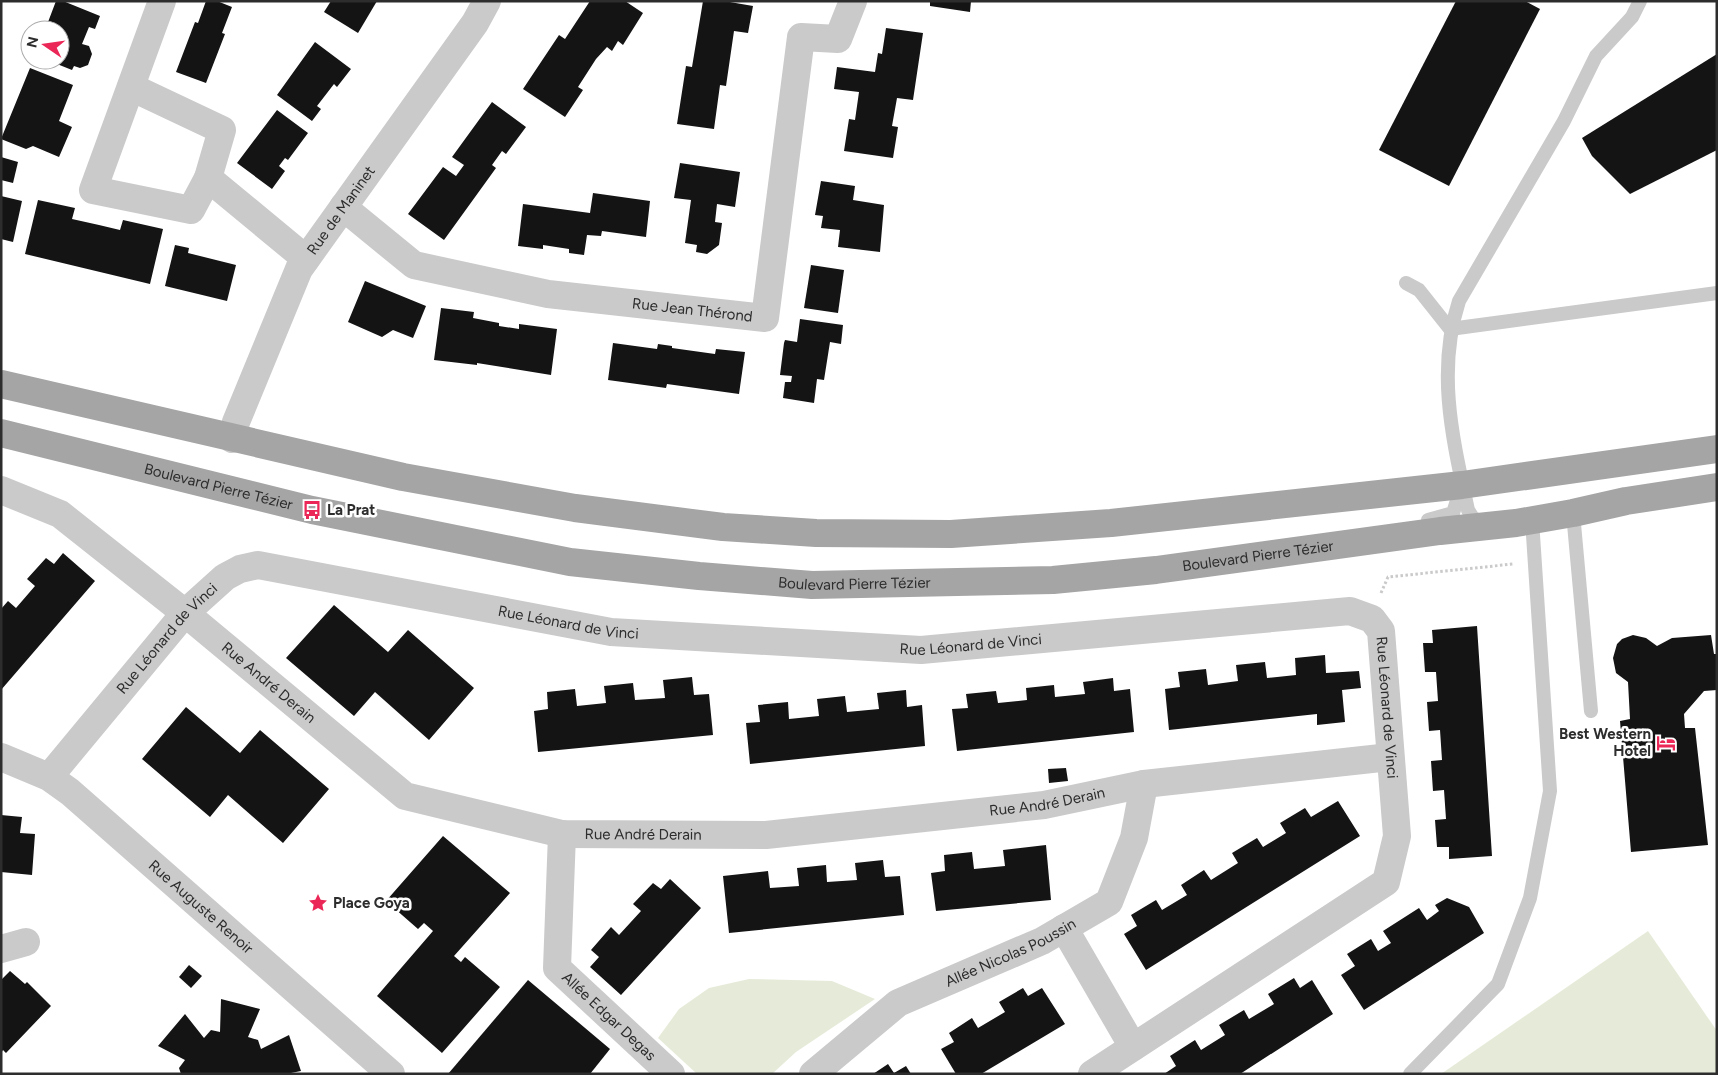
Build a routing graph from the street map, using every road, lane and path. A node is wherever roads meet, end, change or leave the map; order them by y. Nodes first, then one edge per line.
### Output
1 (162, 1) edge
2 (487, 1) edge
3 (853, 1) edge
4 (1640, 1) edge
5 (130, 87) junction
6 (208, 178) junction
7 (343, 207) junction
8 (306, 260) junction
9 (1406, 283) dead end
10 (1717, 293) edge
11 (1450, 329) junction
12 (1, 384) edge
13 (1, 433) edge
14 (232, 439) junction
15 (1717, 449) edge
16 (1462, 484) junction
17 (1717, 487) edge
18 (1, 490) edge
19 (1573, 513) junction
20 (1532, 520) junction
21 (1497, 526) junction
22 (1534, 561) junction
23 (1156, 570) junction
24 (185, 613) junction
25 (1372, 620) junction
26 (1591, 711) dead end
27 (1390, 757) junction
28 (1, 758) edge
29 (48, 777) junction
30 (1144, 784) junction
31 (562, 834) junction
32 (1064, 928) junction
33 (1134, 1047) junction
34 (391, 1074) edge
35 (671, 1074) edge
36 (813, 1074) edge
37 (1092, 1074) edge
38 (1410, 1074) edge

1 - 5 street
2 - 7 street, Rue de Maninet
3 - 7 street, Rue Jean Thérond
4 - 11 lane
5 - 6 street
5 - 6 street
6 - 8 street
7 - 8 street, Rue de Maninet
8 - 14 street, Rue de Maninet
9 - 11 lane
10 - 11 lane
11 - 16 lane
12 - 14 main road
13 - 23 main road, Boulevard Pierre Tézier
14 - 16 main road
15 - 16 main road
16 - 21 lane
16 - 23 lane
17 - 19 main road, Boulevard Pierre Tézier
18 - 24 street, Rue André Derain
19 - 20 main road, Boulevard Pierre Tézier
19 - 26 lane
20 - 21 main road, Boulevard Pierre Tézier
20 - 22 lane
21 - 23 main road, Boulevard Pierre Tézier
22 - 25 path
22 - 38 lane
24 - 25 street, Rue Léonard de Vinci
24 - 29 street, Rue Léonard de Vinci
24 - 31 street, Rue André Derain
25 - 27 street, Rue Léonard de Vinci
27 - 30 street, Rue André Derain
27 - 33 street, Rue Léonard de Vinci
28 - 29 street, Rue Auguste Renoir
29 - 34 street, Rue Auguste Renoir
30 - 31 street, Rue André Derain
30 - 32 street, Allée Nicolas Poussin
31 - 35 street, Allée Edgar Degas
32 - 33 street
32 - 36 street, Allée Nicolas Poussin
33 - 37 street, Rue Léonard de Vinci

